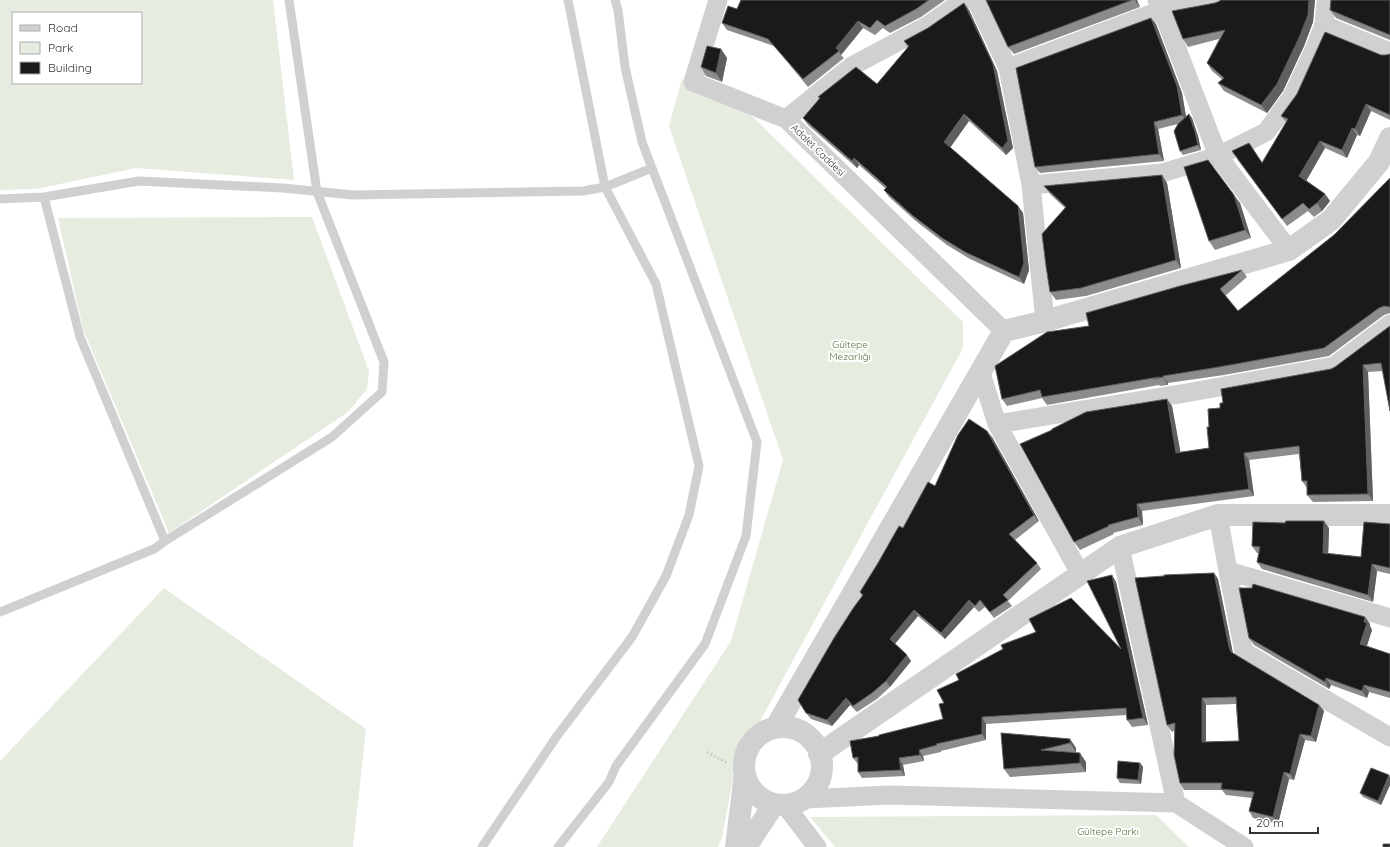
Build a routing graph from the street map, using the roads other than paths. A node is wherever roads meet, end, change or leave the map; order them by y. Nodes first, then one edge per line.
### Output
1 (289, 0) edge
2 (568, 0) edge
3 (615, 0) edge
4 (718, 0) edge
5 (964, 0) edge
6 (976, 0) edge
7 (1218, 0) edge
8 (1326, 0) edge
9 (1159, 5) edge
10 (1324, 25) junction
11 (1390, 52) edge
12 (1008, 68) junction
13 (786, 119) junction
14 (1390, 138) edge
15 (1218, 156) junction
16 (652, 168) junction
17 (1031, 185) junction
18 (605, 187) junction
19 (317, 192) junction
20 (44, 198) junction
21 (0, 199) edge
22 (1289, 250) junction
23 (1046, 321) junction
24 (1390, 324) edge
25 (1004, 331) junction
26 (981, 373) junction
27 (997, 424) junction
28 (1218, 515) junction
29 (1390, 515) edge
30 (165, 541) junction
31 (1120, 547) junction
32 (1228, 571) junction
33 (1081, 575) junction
34 (0, 612) edge
35 (1390, 618) edge
36 (776, 727) junction
37 (1390, 737) edge
38 (820, 754) junction
39 (745, 773) junction
40 (788, 803) junction
41 (1176, 803) junction
42 (482, 847) edge
43 (558, 847) edge
44 (736, 847) edge
45 (746, 847) edge
46 (817, 847) edge
47 (1244, 847) edge

1 - 19 lane
2 - 18 lane
3 - 16 lane
4 - 13 street
5 - 13 street, Adalet Caddesi
6 - 12 street
7 - 9 street
8 - 10 street
9 - 12 street
9 - 15 street
10 - 11 street
10 - 15 street
12 - 17 street
13 - 25 street, Adalet Caddesi
14 - 22 street
15 - 17 street
15 - 22 street
16 - 18 lane
16 - 43 lane
17 - 23 street
18 - 19 lane
18 - 42 lane
19 - 20 lane
19 - 30 lane
20 - 21 lane
20 - 30 lane
22 - 23 street
23 - 25 street
24 - 27 street
25 - 26 street
26 - 27 street
26 - 36 street
27 - 33 street
28 - 29 street
28 - 31 street
28 - 32 street
30 - 34 lane
31 - 33 street
31 - 41 street
32 - 35 street
32 - 37 street
33 - 38 street
36 - 38 street
36 - 39 street
38 - 40 street
39 - 40 street
39 - 44 street
40 - 41 street
40 - 45 street
40 - 46 street
41 - 47 street

